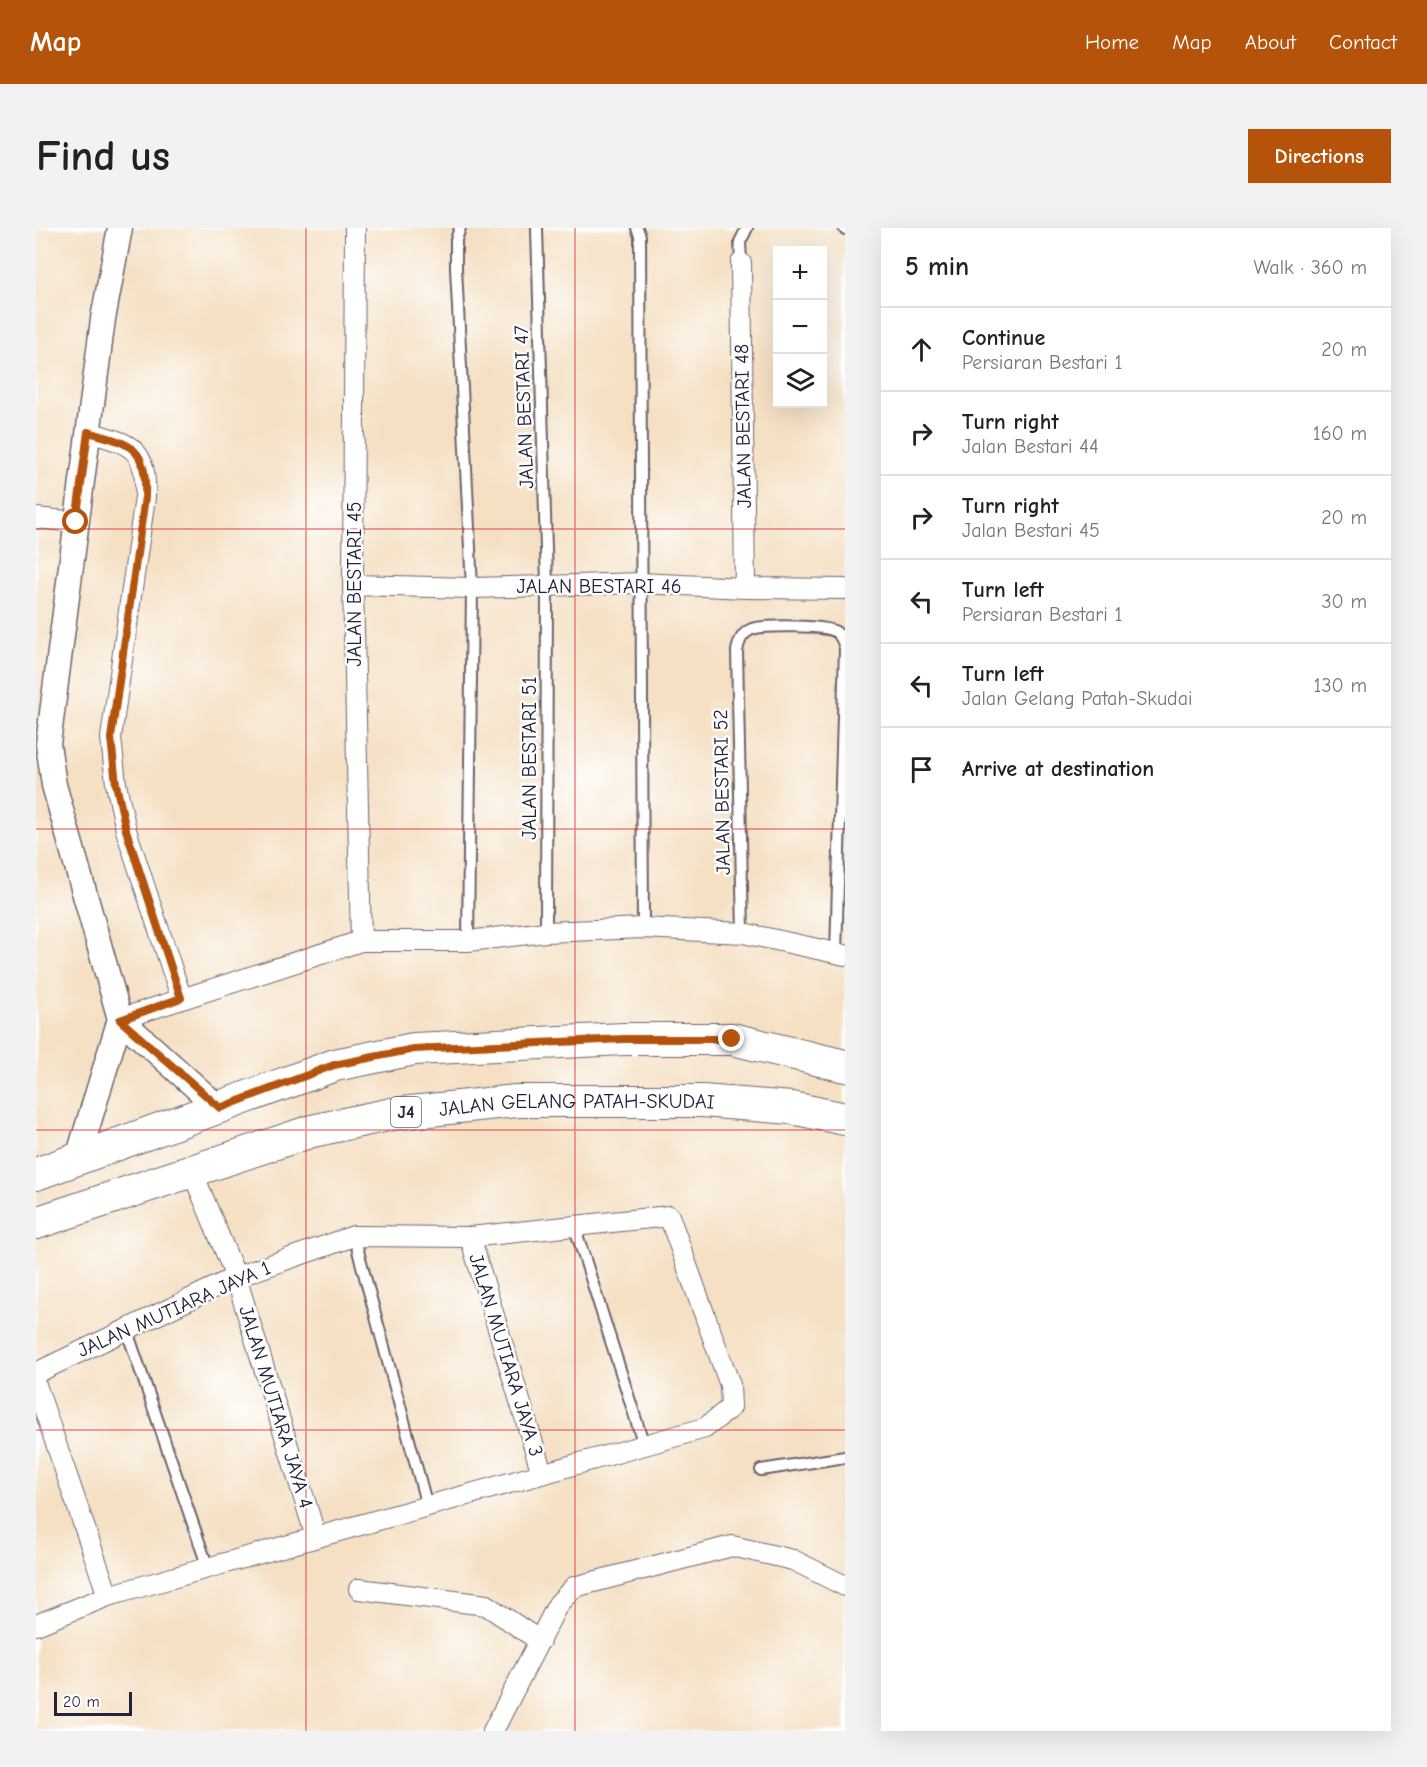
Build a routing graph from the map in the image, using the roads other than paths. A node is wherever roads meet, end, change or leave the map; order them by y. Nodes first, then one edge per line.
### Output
1 (120, 228) edge
2 (355, 228) edge
3 (460, 228) edge
4 (537, 228) edge
5 (637, 228) edge
6 (747, 228) edge
7 (741, 263) joint
8 (88, 432) junction
9 (36, 518) edge
10 (76, 522) junction
11 (640, 583) junction
12 (353, 585) junction
13 (547, 585) junction
14 (472, 588) junction
15 (745, 588) junction
16 (845, 589) edge
17 (643, 928) junction
18 (546, 932) junction
19 (743, 933) junction
20 (361, 941) junction
21 (468, 941) junction
22 (841, 954) edge
23 (181, 998) junction
24 (120, 1020) junction
25 (845, 1066) edge
26 (220, 1108) junction
27 (792, 1108) junction
28 (845, 1119) edge
29 (845, 1138) edge
30 (77, 1161) junction
31 (192, 1171) junction
32 (36, 1174) edge
33 (36, 1223) edge
34 (576, 1228) junction
35 (354, 1236) junction
36 (470, 1237) junction
37 (236, 1277) junction
38 (126, 1328) junction
39 (36, 1373) edge
40 (36, 1385) edge
41 (644, 1445) junction
42 (845, 1457) edge
43 (761, 1470) dead end
44 (542, 1473) junction
45 (426, 1506) junction
46 (316, 1537) junction
47 (208, 1568) junction
48 (845, 1586) edge
49 (359, 1589) dead end
50 (108, 1596) junction
51 (36, 1625) edge
52 (540, 1641) junction
53 (493, 1731) edge

1 - 8 street
2 - 12 street, JALAN BESTARI 45
3 - 14 lane
4 - 13 lane, JALAN BESTARI 47
5 - 11 lane
6 - 7 lane
7 - 15 street, JALAN BESTARI 48
8 - 10 street
8 - 23 street
9 - 10 street
10 - 24 street
11 - 13 street, JALAN BESTARI 46
11 - 15 street, JALAN BESTARI 46
11 - 17 lane
12 - 14 street, JALAN BESTARI 46
12 - 20 street, JALAN BESTARI 45
13 - 14 street, JALAN BESTARI 46
13 - 18 lane, JALAN BESTARI 51
14 - 21 lane
15 - 16 street, JALAN BESTARI 46
17 - 18 street
17 - 19 street
18 - 21 street
19 - 22 street
19 - 22 lane, JALAN BESTARI 52
20 - 21 street
20 - 23 street
23 - 24 street
24 - 26 street
24 - 30 street
25 - 26 main road
26 - 30 main road
27 - 28 main road, JALAN GELANG PATAH-SKUDAI
27 - 29 main road, J4
27 - 31 main road, JALAN GELANG PATAH-SKUDAI / J4
30 - 32 main road
31 - 33 main road, JALAN GELANG PATAH-SKUDAI / J4
31 - 37 street, JALAN MUTIARA JAYA 4
34 - 36 street, JALAN MUTIARA JAYA 1
34 - 41 lane
34 - 41 street, JALAN MUTIARA JAYA 1
35 - 36 street, JALAN MUTIARA JAYA 1
35 - 37 street, JALAN MUTIARA JAYA 1
35 - 45 lane
36 - 44 street, JALAN MUTIARA JAYA 3
37 - 38 street, JALAN MUTIARA JAYA 1
37 - 46 street, JALAN MUTIARA JAYA 4
38 - 39 street, JALAN MUTIARA JAYA 1
38 - 47 lane
40 - 50 street
41 - 44 street
42 - 43 lane
44 - 45 street
45 - 46 street
46 - 47 street
47 - 50 street
48 - 52 street
49 - 52 street
50 - 51 street
52 - 53 street

